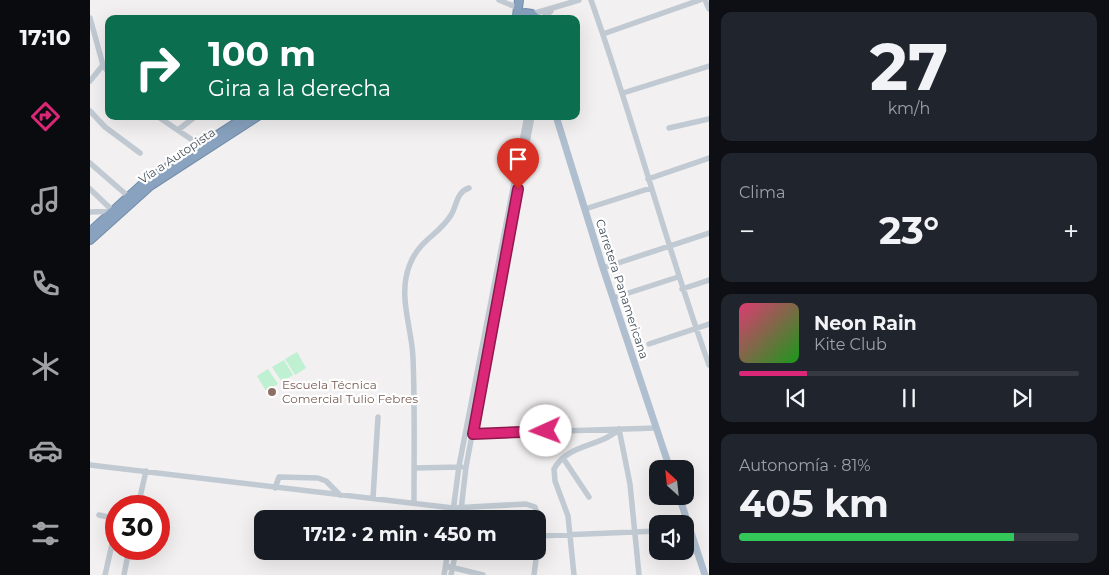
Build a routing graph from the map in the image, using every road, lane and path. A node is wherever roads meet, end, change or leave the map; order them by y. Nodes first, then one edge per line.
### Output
1 (499, 0) edge
2 (579, 0) edge
3 (591, 0) edge
4 (700, 0) edge
5 (706, 0) edge
6 (562, 5) junction
7 (517, 9) edge
8 (709, 9) edge
9 (532, 15) edge
10 (532, 15) edge
11 (537, 15) edge
12 (537, 15) edge
13 (90, 18) edge
14 (603, 34) junction
15 (103, 65) junction
16 (709, 66) edge
17 (105, 68) edge
18 (90, 81) edge
19 (623, 93) junction
20 (90, 111) edge
21 (709, 119) edge
22 (163, 120) edge
23 (191, 120) edge
24 (241, 120) edge
25 (251, 120) edge
26 (526, 120) edge
27 (531, 120) edge
28 (557, 120) edge
29 (669, 128) dead end
30 (178, 130) junction
31 (203, 147) junction
32 (140, 153) dead end
33 (709, 158) edge
34 (90, 163) edge
35 (648, 179) junction
36 (469, 188) dead end
37 (651, 188) junction
38 (90, 189) edge
39 (129, 197) junction
40 (585, 210) junction
41 (113, 211) junction
42 (90, 212) edge
43 (90, 232) edge
44 (709, 233) edge
45 (90, 240) edge
46 (670, 245) junction
47 (603, 268) junction
48 (678, 276) junction
49 (709, 280) edge
50 (682, 289) junction
51 (612, 298) junction
52 (709, 324) edge
53 (696, 328) junction
54 (649, 344) dead end
55 (709, 366) edge
56 (378, 417) dead end
57 (656, 428) junction
58 (619, 429) junction
59 (465, 433) junction
60 (473, 434) junction
61 (563, 458) junction
62 (667, 460) edge
63 (90, 465) edge
64 (459, 466) junction
65 (466, 467) junction
66 (414, 468) junction
67 (146, 471) junction
68 (275, 488) junction
69 (141, 495) edge
70 (340, 495) junction
71 (589, 497) dead end
72 (373, 498) junction
73 (414, 502) junction
74 (453, 508) junction
75 (461, 509) junction
76 (537, 510) edge
77 (99, 514) dead end
78 (105, 516) edge
79 (649, 531) edge
80 (571, 532) junction
81 (636, 532) junction
82 (546, 535) edge
83 (694, 546) edge
84 (108, 560) edge
85 (127, 560) edge
86 (447, 560) edge
87 (454, 560) edge
88 (536, 560) edge
89 (446, 566) junction
90 (453, 568) junction
91 (466, 573) edge
92 (105, 575) edge
93 (124, 575) edge
94 (444, 575) edge
95 (451, 575) edge
96 (483, 575) edge
97 (534, 575) edge
98 (574, 575) edge
99 (639, 575) edge
100 (705, 575) edge

1 - 7 street
2 - 6 street
3 - 14 street
4 - 14 street
5 - 8 street
6 - 11 street
6 - 12 street
7 - 9 highway
7 - 10 highway
13 - 15 street
14 - 19 street
15 - 17 street
15 - 18 street
16 - 19 street
19 - 35 street
20 - 32 street
21 - 29 street
22 - 30 street
23 - 30 street
24 - 31 highway, Vía a Autopista
25 - 31 highway, Vía a Autopista
26 - 59 street
27 - 60 street
28 - 40 main road, Carretera Panamericana
30 - 31 street
31 - 39 highway, Vía a Autopista
31 - 45 highway, Vía a Autopista
33 - 35 street
34 - 39 street
35 - 37 street
36 - 66 street
37 - 40 street
37 - 46 street
38 - 41 street
39 - 41 highway, Vía a Autopista
40 - 47 main road, Carretera Panamericana
41 - 42 street
41 - 43 highway, Vía a Autopista
44 - 46 street
46 - 47 street
46 - 48 street
47 - 51 main road, Carretera Panamericana
48 - 50 street
48 - 51 street
49 - 50 street
50 - 53 street
51 - 57 main road, Carretera Panamericana
52 - 53 street
53 - 54 street
53 - 55 street
56 - 72 street
57 - 58 street
57 - 62 main road, Carretera Panamericana
58 - 60 street
58 - 61 street
58 - 81 street
59 - 60 street
59 - 64 street
60 - 65 street
61 - 71 street
61 - 80 street
63 - 67 street
64 - 65 street
64 - 66 street
64 - 74 street
65 - 75 street
66 - 73 street
67 - 68 street
67 - 69 street
68 - 70 street
68 - 70 street
70 - 72 street
72 - 73 street
73 - 74 street
74 - 75 street
75 - 76 street
77 - 78 street
79 - 81 street
80 - 81 street
80 - 82 street
80 - 98 street
81 - 99 street
83 - 100 main road
84 - 92 street
85 - 93 street
86 - 89 street
87 - 90 street
88 - 97 street
89 - 90 street
89 - 94 street
90 - 91 street
90 - 95 street
91 - 96 street

